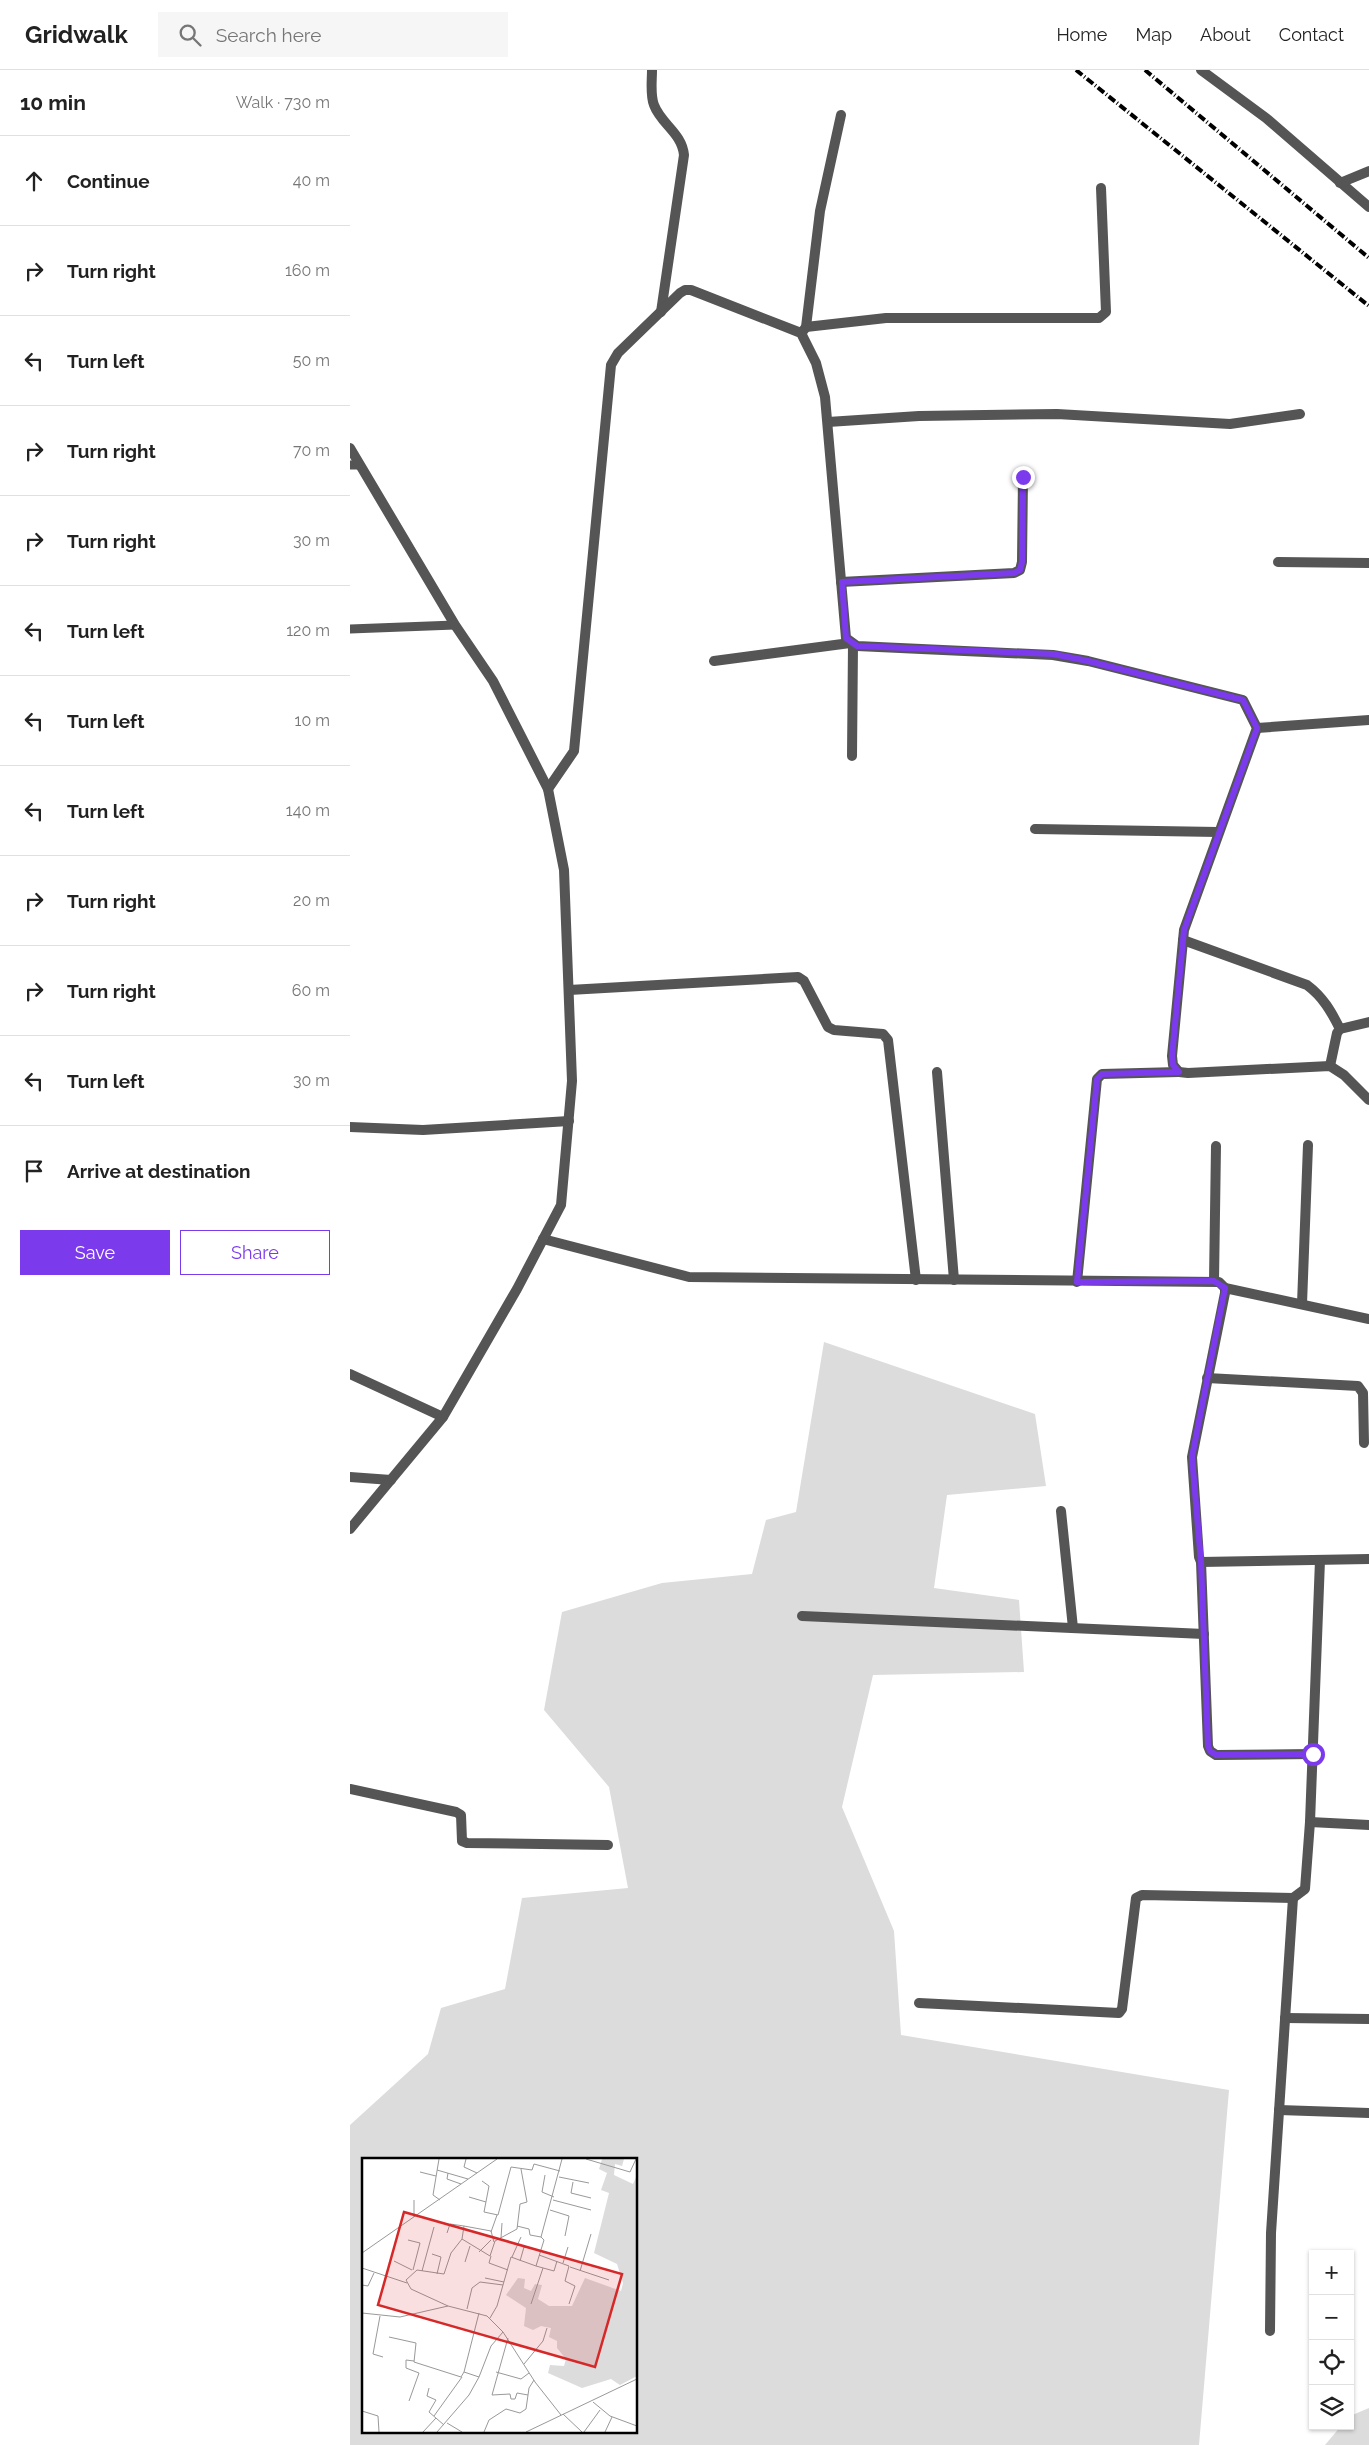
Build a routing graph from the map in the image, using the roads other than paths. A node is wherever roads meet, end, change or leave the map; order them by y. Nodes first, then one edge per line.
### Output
1 (652, 70) edge
2 (1201, 70) edge
3 (841, 115) dead end
4 (1369, 171) edge
5 (1340, 182) junction
6 (1100, 188) dead end
7 (1369, 207) edge
8 (661, 312) junction
9 (804, 330) junction
10 (1300, 414) dead end
11 (828, 422) junction
12 (350, 448) edge
13 (354, 465) edge
14 (1023, 477) dead end
15 (1278, 562) dead end
16 (1369, 563) edge
17 (842, 582) junction
18 (455, 625) junction
19 (350, 629) edge
20 (852, 644) junction
21 (714, 661) dead end
22 (1369, 720) edge
23 (1257, 728) junction
24 (852, 756) dead end
25 (548, 789) junction
26 (1035, 830) dead end
27 (1218, 832) junction
28 (1183, 940) junction
29 (569, 990) junction
30 (1369, 1022) edge
31 (1340, 1029) junction
32 (1330, 1066) junction
33 (937, 1072) dead end
34 (1179, 1072) junction
35 (1369, 1100) edge
36 (569, 1121) junction
37 (350, 1127) edge
38 (1216, 1146) dead end
39 (1308, 1146) dead end
40 (543, 1239) junction
41 (916, 1280) junction
42 (954, 1280) junction
43 (1214, 1281) junction
44 (1077, 1282) junction
45 (1225, 1288) junction
46 (1302, 1304) junction
47 (1369, 1319) edge
48 (350, 1374) edge
49 (1208, 1378) junction
50 (443, 1417) junction
51 (1364, 1443) dead end
52 (350, 1477) edge
53 (391, 1480) junction
54 (1061, 1511) dead end
55 (350, 1529) edge
56 (1369, 1559) edge
57 (1320, 1560) junction
58 (1201, 1562) junction
59 (802, 1616) dead end
60 (1073, 1628) junction
61 (1204, 1634) junction
62 (1313, 1754) junction
63 (350, 1789) edge
64 (1310, 1822) junction
65 (1369, 1825) edge
66 (608, 1845) dead end
67 (1293, 1898) junction
68 (919, 2003) dead end
69 (1285, 2018) junction
70 (1369, 2019) edge
71 (1280, 2110) junction
72 (1369, 2113) edge
73 (1270, 2331) dead end

1 - 8 street
2 - 5 street
3 - 9 street
4 - 5 street
5 - 7 street
6 - 9 street
8 - 9 street
8 - 25 street
9 - 11 street
10 - 11 street
11 - 17 street
12 - 13 street
13 - 18 street
14 - 17 street
15 - 16 street
17 - 20 street
18 - 19 lane
18 - 25 street
20 - 21 street
20 - 23 street
20 - 24 street
22 - 23 street
23 - 27 street
25 - 29 street
26 - 27 street
27 - 28 street
28 - 31 street
28 - 34 street
29 - 36 street
29 - 41 street
30 - 31 street
31 - 32 street
32 - 34 street
32 - 35 street
33 - 42 street
34 - 44 street
36 - 37 street
36 - 40 street
38 - 43 street
39 - 46 street
40 - 41 street
40 - 50 street
41 - 42 street
42 - 44 street
43 - 44 street
43 - 45 street
45 - 46 street
45 - 49 street
46 - 47 street
48 - 50 street
49 - 51 street
49 - 58 street
50 - 53 street
52 - 53 street
53 - 55 street
54 - 60 street
56 - 57 street
57 - 58 street
57 - 62 street
58 - 61 street
59 - 60 street
60 - 61 street
61 - 62 street
62 - 64 street
63 - 66 street
64 - 65 street
64 - 67 street
67 - 68 street
67 - 69 street
69 - 70 street
69 - 71 street
71 - 72 street
71 - 73 street

